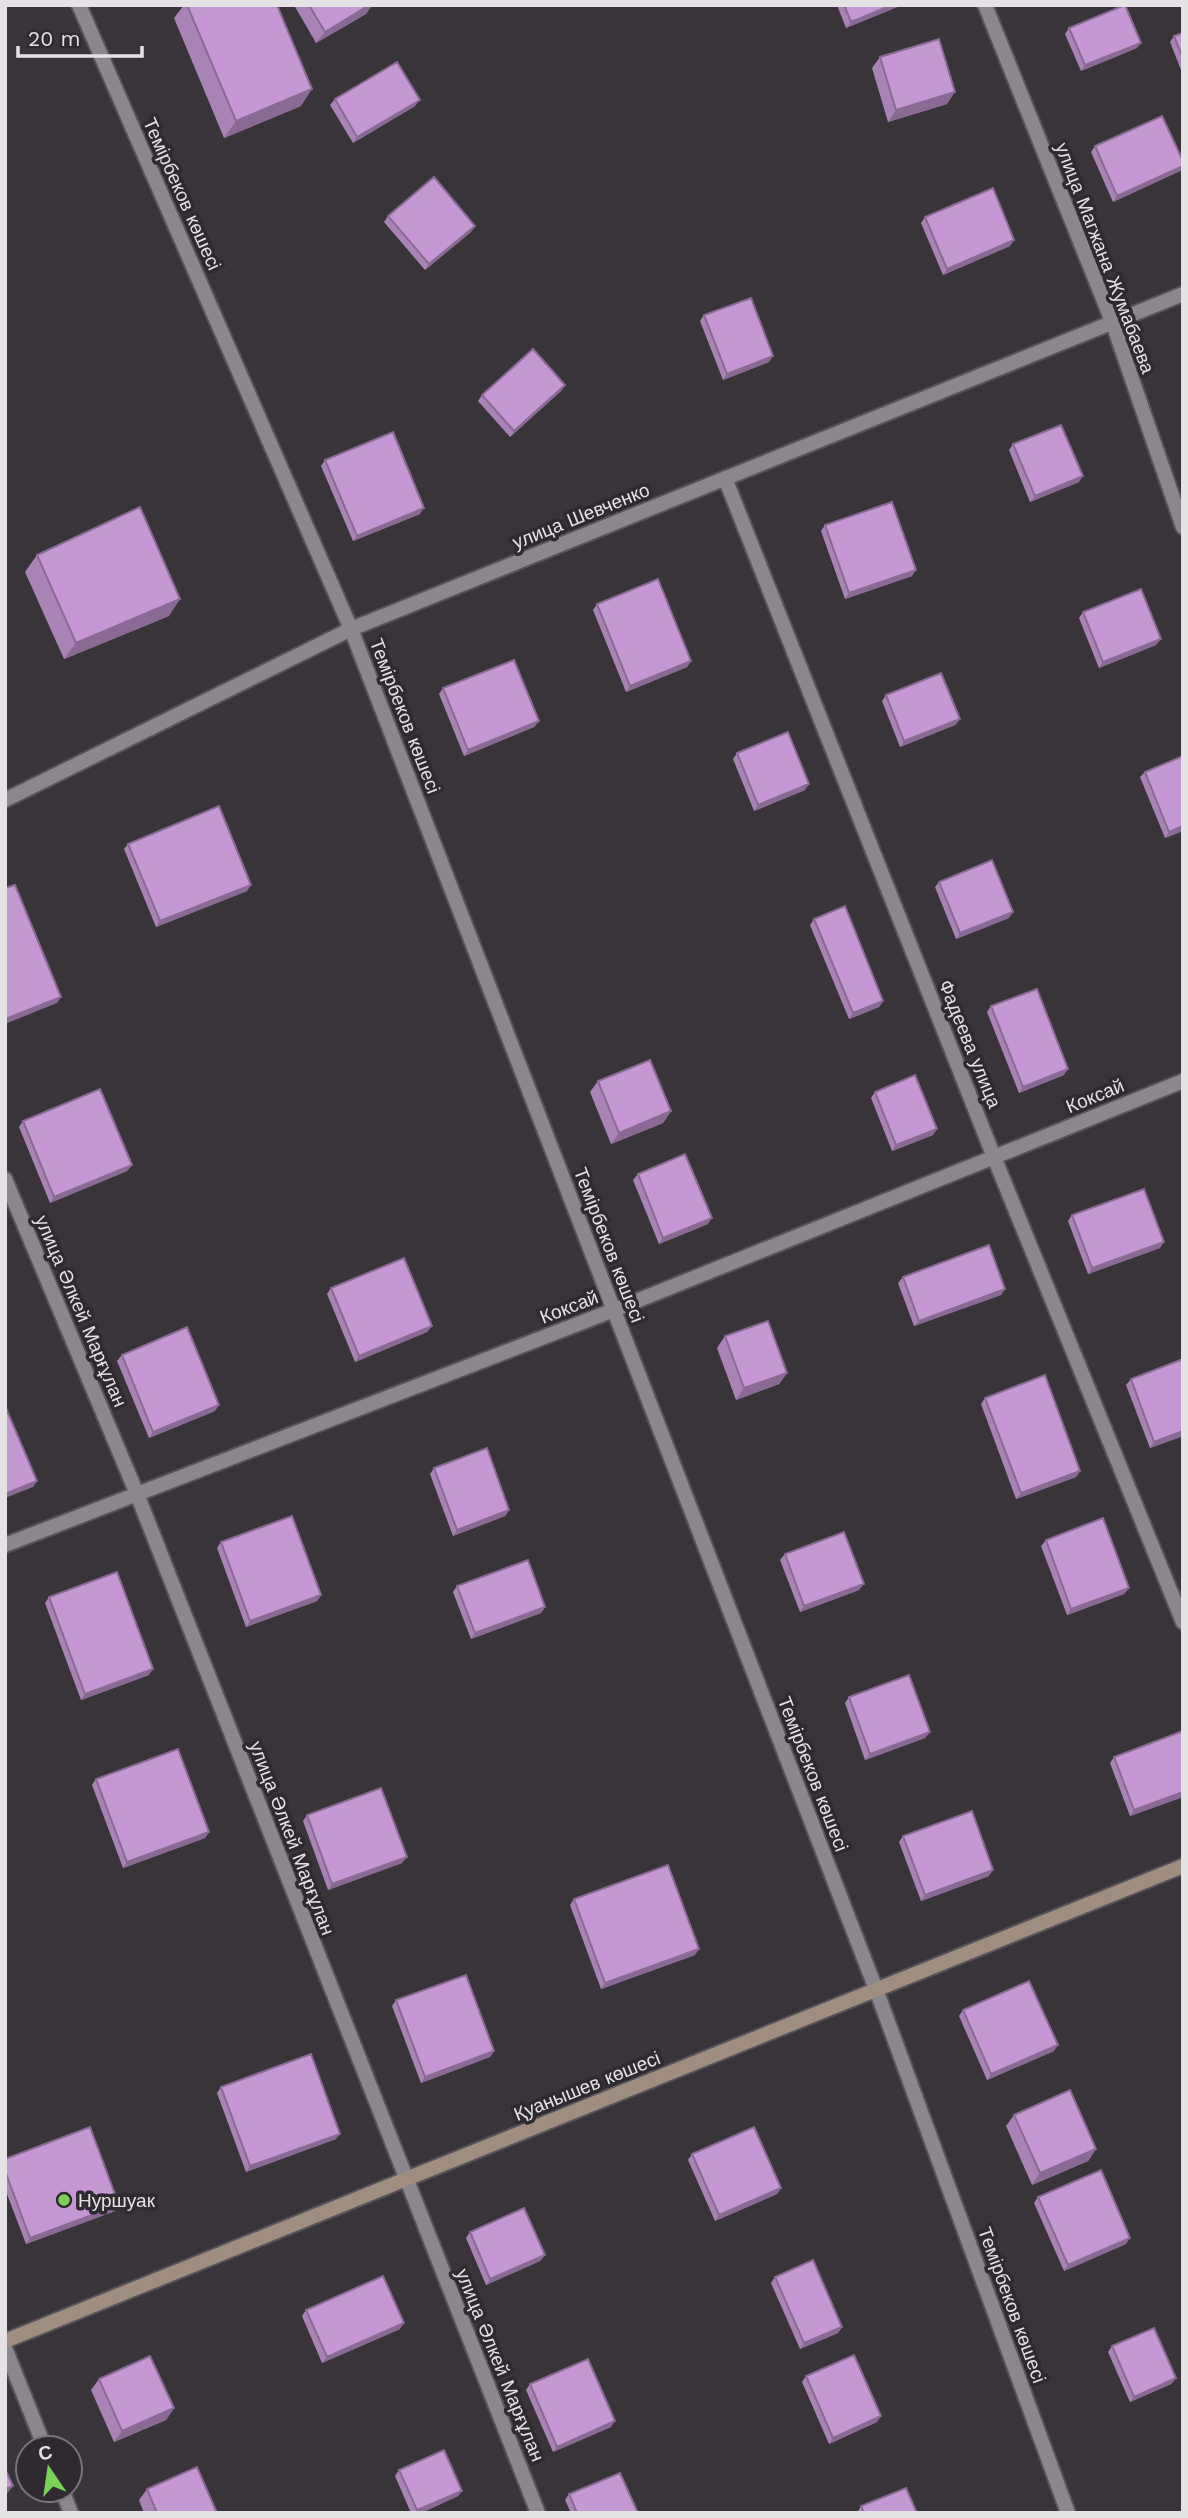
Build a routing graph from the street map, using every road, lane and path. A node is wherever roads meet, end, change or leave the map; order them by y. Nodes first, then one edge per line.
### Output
1 (79, 5) edge
2 (985, 5) edge
3 (1183, 294) edge
4 (1112, 321) junction
5 (724, 478) junction
6 (1183, 527) edge
7 (351, 629) junction
8 (5, 800) edge
9 (1183, 1082) edge
10 (994, 1157) junction
11 (5, 1179) edge
12 (614, 1310) junction
13 (137, 1494) junction
14 (5, 1545) edge
15 (1183, 1622) edge
16 (1183, 1866) edge
17 (877, 1992) junction
18 (405, 2178) junction
19 (5, 2341) edge
20 (5, 2348) edge
21 (39, 2434) edge
22 (538, 2513) edge
23 (1068, 2513) edge

1 - 7 street, Темірбеков көшесі
2 - 4 street, улица Магжана Жумабаева
3 - 4 street, улица Шевченко
4 - 5 street, улица Шевченко
4 - 6 street, улица Магжана Жумабаева
5 - 7 street, улица Шевченко
5 - 10 street, Фадеева улица
7 - 8 street, улица Шевченко
7 - 12 street, Темірбеков көшесі
9 - 10 street, Коксай
10 - 12 street, Коксай
10 - 15 street, Фадеева улица
11 - 13 street, улица Әлкей Марғұлан
12 - 13 street, Коксай
12 - 17 street, Темірбеков көшесі
13 - 14 street, Коксай
13 - 18 street, улица Әлкей Марғұлан
16 - 17 street, Қуанышев көшесі
17 - 18 street, Қуанышев көшесі
17 - 23 street, Темірбеков көшесі
18 - 19 street, Қуанышев көшесі
18 - 22 street, улица Әлкей Марғұлан
20 - 21 street

